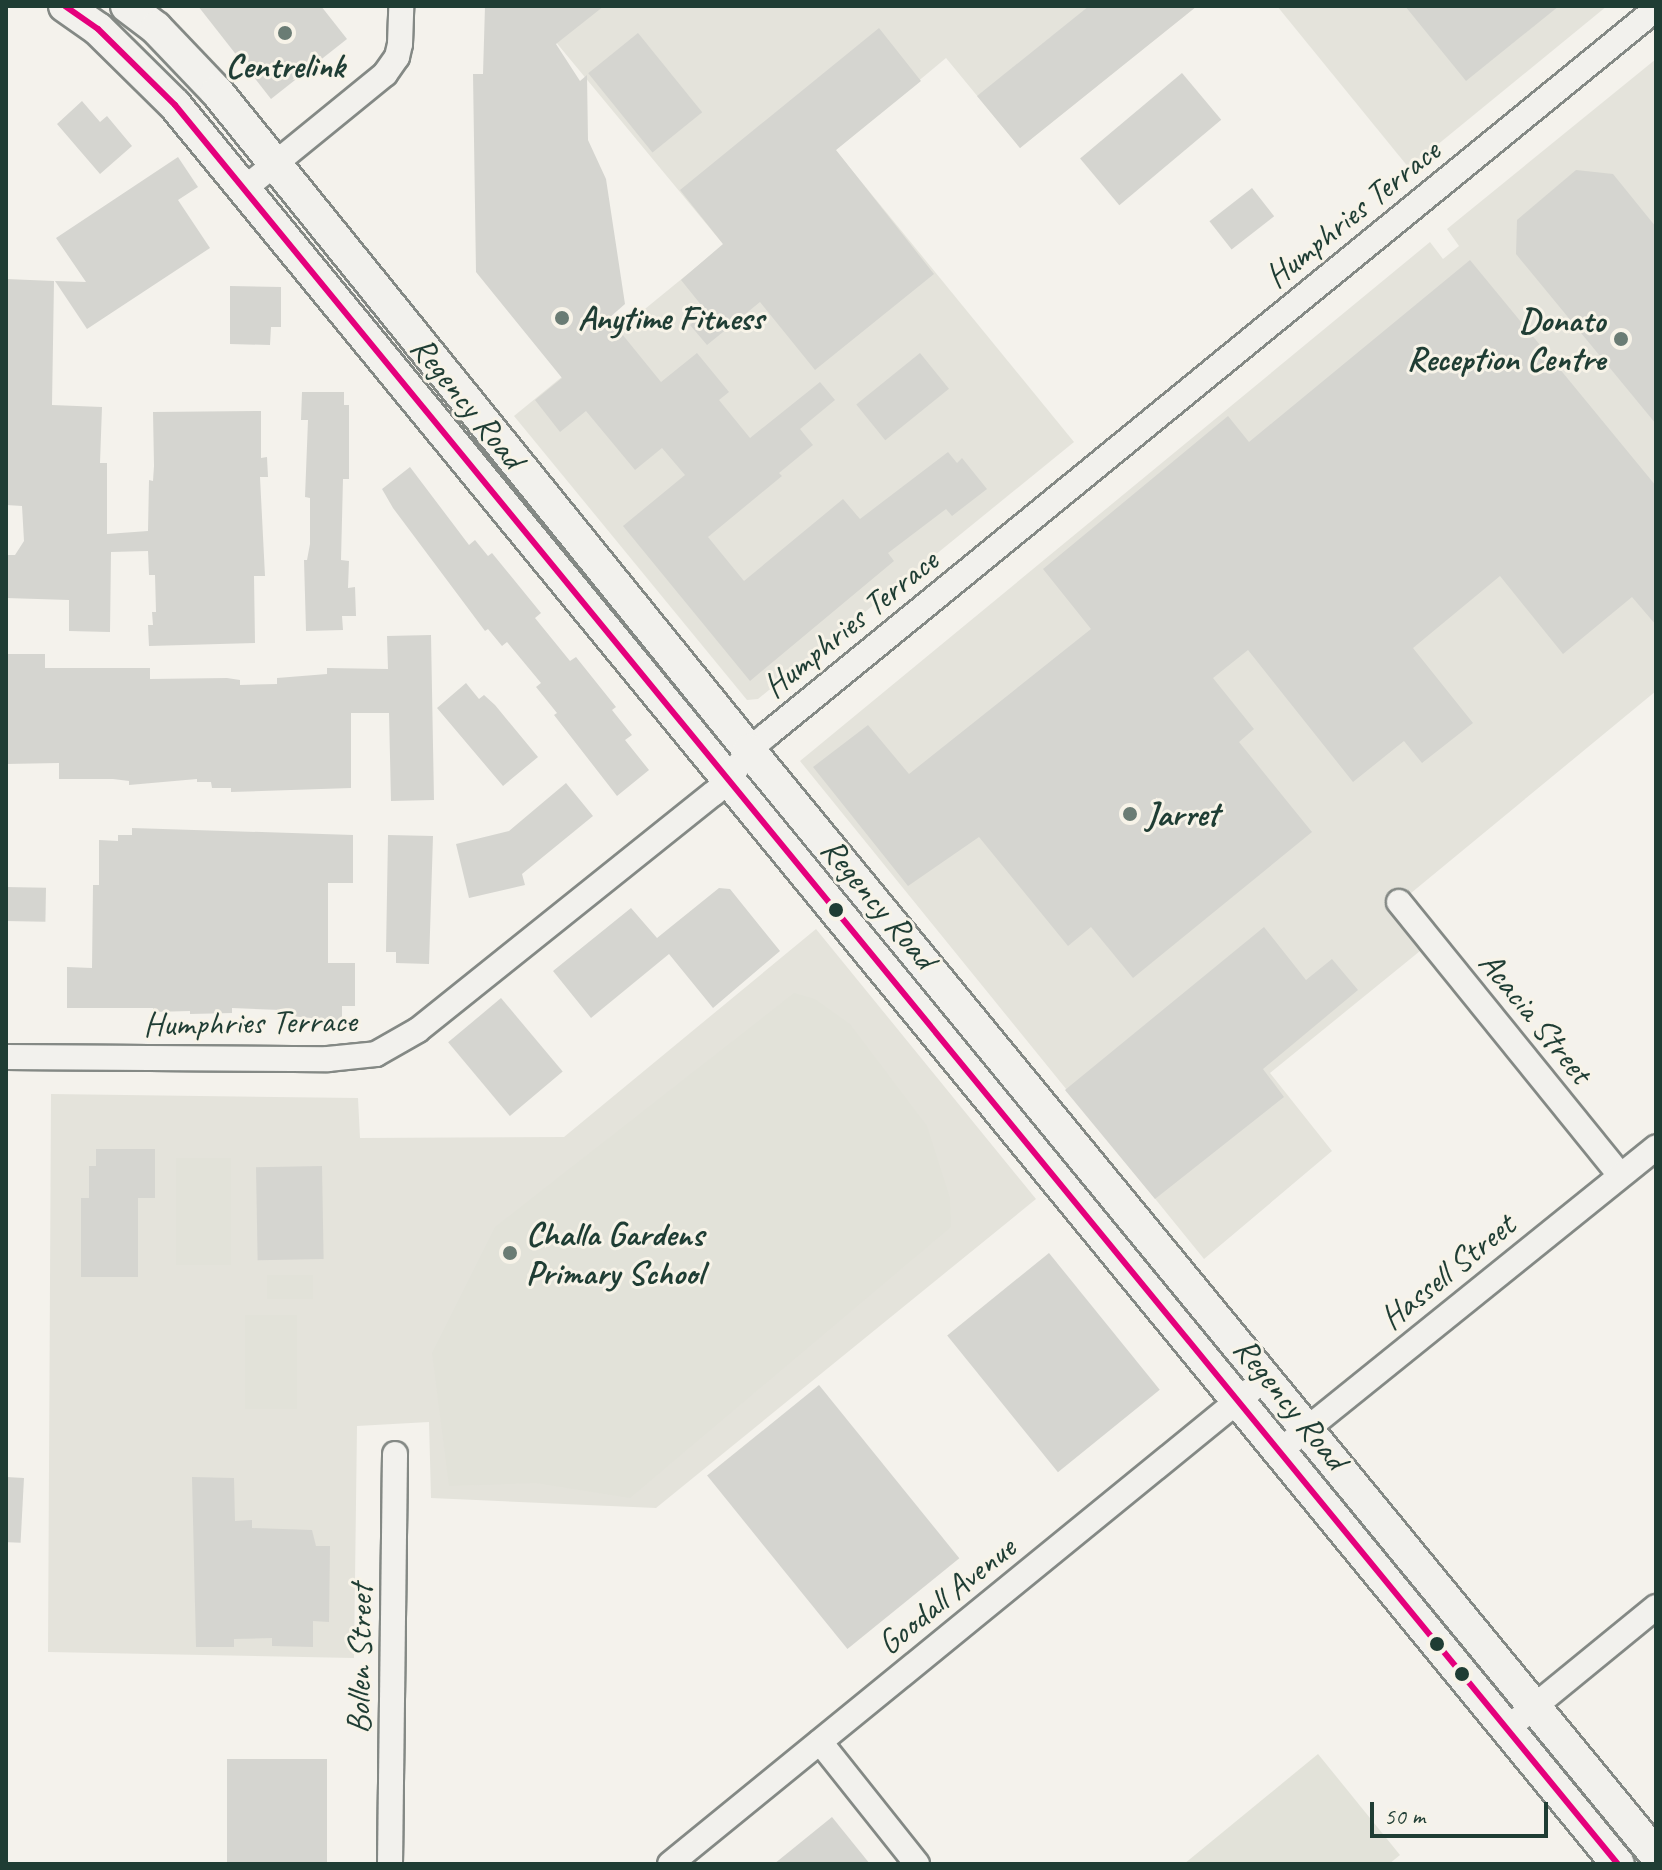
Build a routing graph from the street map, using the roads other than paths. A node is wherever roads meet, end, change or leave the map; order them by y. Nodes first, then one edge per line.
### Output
1 (65, 6) edge
2 (127, 6) edge
3 (401, 6) edge
4 (1656, 9) edge
5 (276, 163) junction
6 (244, 189) junction
7 (749, 750) junction
8 (728, 781) junction
9 (1399, 902) dead end
10 (6, 1057) edge
11 (1656, 1147) edge
12 (1620, 1175) junction
13 (1264, 1379) junction
14 (1239, 1400) junction
15 (1306, 1428) junction
16 (1281, 1450) junction
17 (395, 1454) dead end
18 (1656, 1607) edge
19 (1534, 1706) junction
20 (1508, 1728) junction
21 (820, 1742) junction
22 (1647, 1843) edge
23 (1608, 1861) edge
24 (390, 1864) edge
25 (670, 1864) edge
26 (917, 1864) edge

1 - 6 main road, Regency Road
2 - 5 main road, Regency Road
3 - 5 street
4 - 7 street, Humphries Terrace
5 - 6 street
5 - 7 main road, Regency Road
6 - 8 main road, Regency Road
7 - 8 street, Humphries Terrace
7 - 13 main road, Regency Road
8 - 10 street, Humphries Terrace
8 - 14 main road, Regency Road
9 - 12 street, Acacia Street
11 - 12 street, Hassell Street
12 - 15 street, Hassell Street
13 - 14 street, Goodall Avenue
13 - 15 main road, Regency Road
14 - 16 main road, Regency Road
14 - 21 street, Goodall Avenue
15 - 16 street, Hassell Street
15 - 19 main road, Regency Road
16 - 20 main road, Regency Road
17 - 24 street, Bollen Street
18 - 19 street
19 - 20 street
19 - 22 main road, Regency Road
20 - 23 main road, Regency Road
21 - 25 street, Goodall Avenue
21 - 26 street
22 - 23 street

